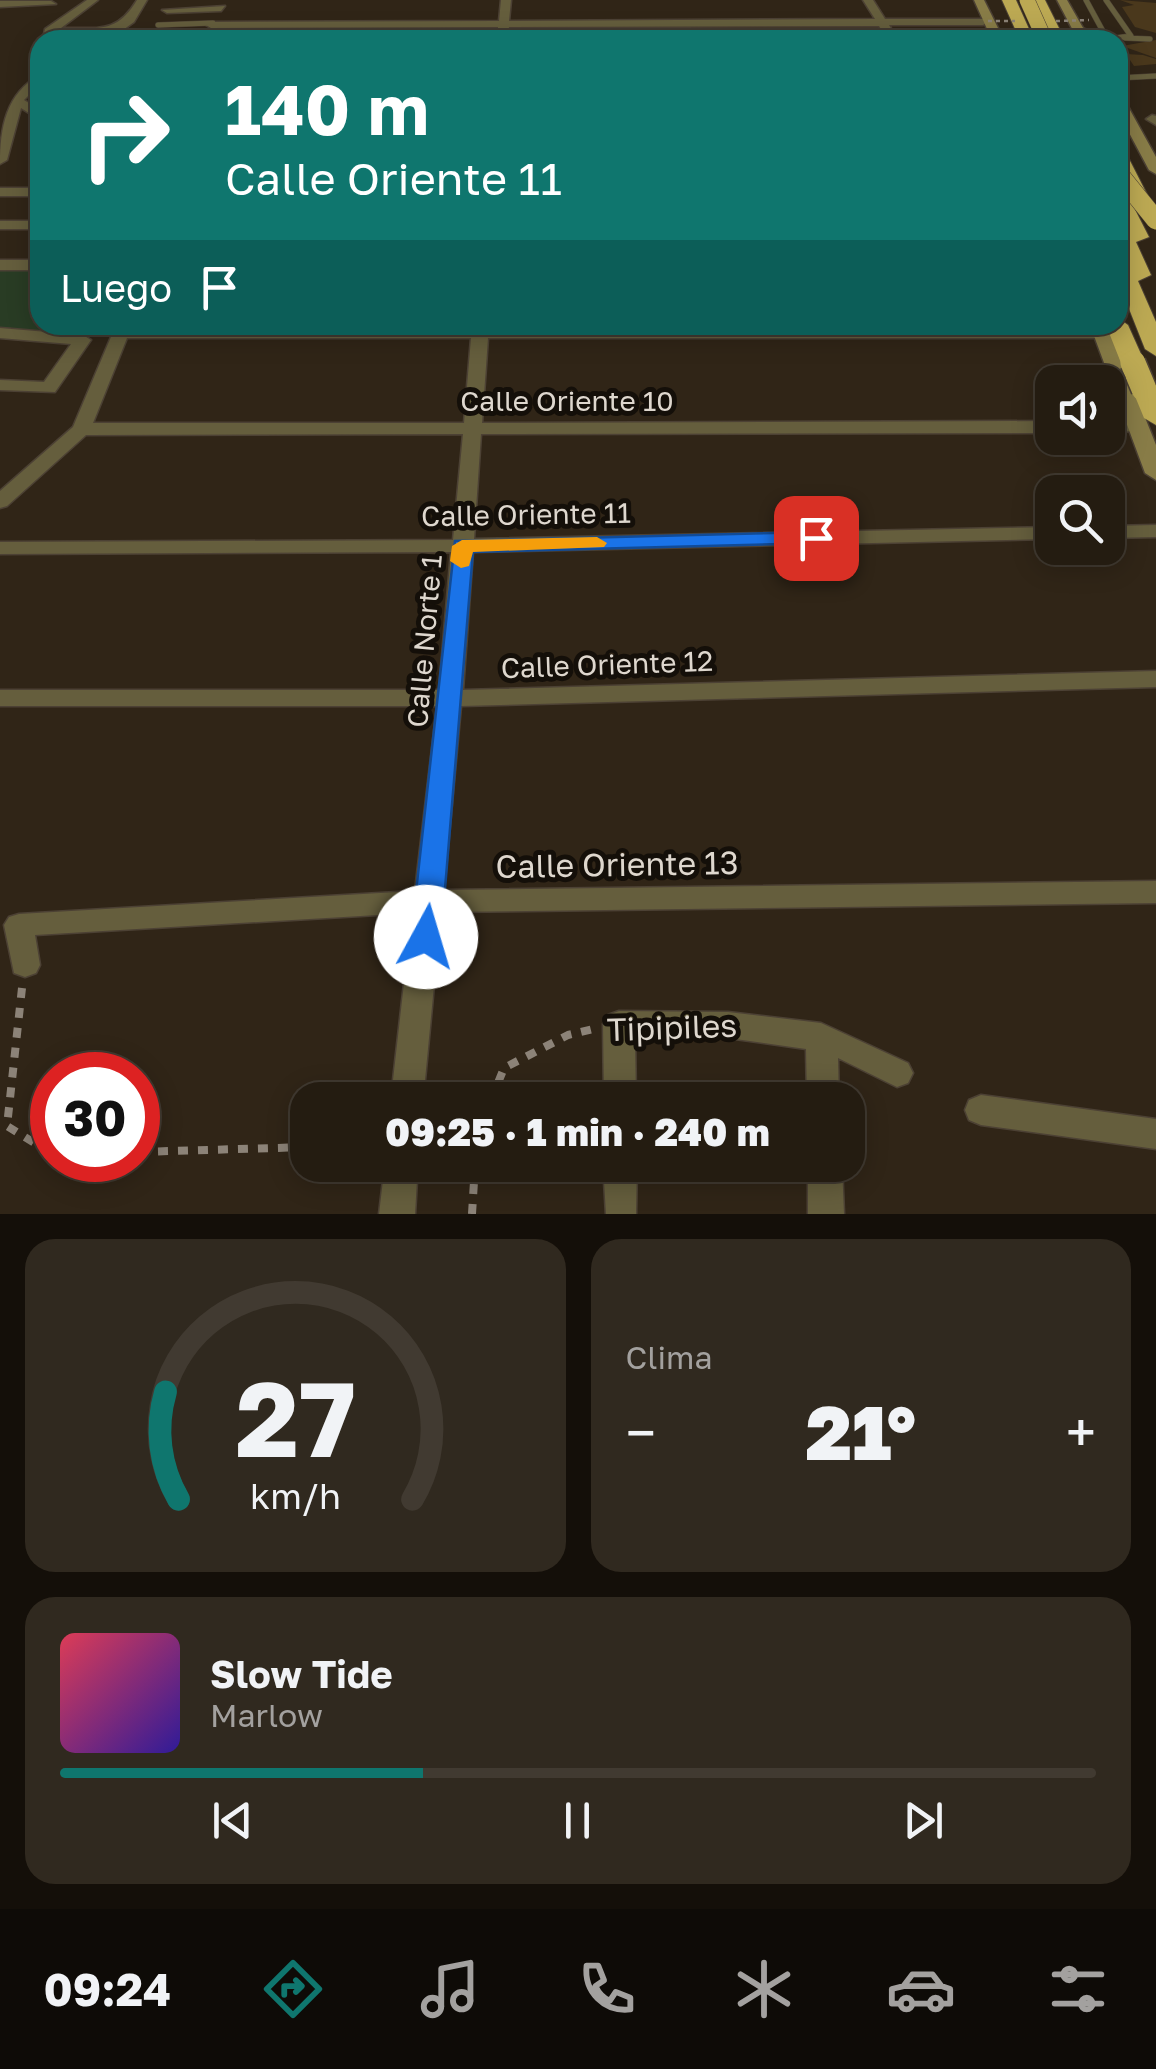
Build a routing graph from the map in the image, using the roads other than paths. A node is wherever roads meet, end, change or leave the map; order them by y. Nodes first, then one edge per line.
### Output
1 (94, 0) edge
2 (142, 0) edge
3 (506, 0) edge
4 (868, 0) edge
5 (979, 0) edge
6 (1008, 0) edge
7 (1018, 0) edge
8 (1027, 0) edge
9 (1042, 0) edge
10 (1063, 0) edge
11 (1086, 0) edge
12 (1106, 0) edge
13 (0, 4) edge
14 (51, 4) dead end
15 (224, 4) edge
16 (1111, 7) junction
17 (167, 10) dead end
18 (1122, 14) dead end
19 (882, 21) junction
20 (983, 22) dead end
21 (173, 24) junction
22 (212, 24) junction
23 (504, 24) junction
24 (1028, 24) junction
25 (158, 25) dead end
26 (54, 30) edge
27 (118, 30) edge
28 (168, 30) edge
29 (208, 30) edge
30 (503, 30) edge
31 (888, 30) edge
32 (993, 30) edge
33 (1022, 30) edge
34 (1034, 30) edge
35 (1038, 30) edge
36 (1041, 30) edge
37 (1054, 30) edge
38 (1076, 30) edge
39 (1078, 30) edge
40 (1103, 30) edge
41 (1127, 30) edge
42 (1128, 38) edge
43 (1150, 39) dead end
44 (1128, 69) edge
45 (1156, 73) edge
46 (1128, 77) edge
47 (30, 88) edge
48 (17, 100) junction
49 (30, 109) edge
50 (1128, 118) edge
51 (0, 160) edge
52 (1156, 170) edge
53 (1128, 174) edge
54 (1128, 185) edge
55 (0, 192) edge
56 (30, 192) edge
57 (1128, 214) edge
58 (1156, 220) edge
59 (0, 225) edge
60 (30, 225) edge
61 (1156, 229) edge
62 (1128, 245) edge
63 (0, 265) edge
64 (30, 265) edge
65 (1156, 271) edge
66 (1128, 281) edge
67 (1156, 308) edge
68 (0, 333) edge
69 (120, 335) edge
70 (481, 335) edge
71 (1109, 335) edge
72 (1156, 348) edge
73 (0, 385) edge
74 (1147, 422) edge
75 (1035, 427) edge
76 (472, 428) junction
77 (81, 429) junction
78 (1156, 473) edge
79 (0, 502) edge
80 (1156, 530) edge
81 (1125, 531) edge
82 (1035, 533) edge
83 (462, 546) junction
84 (0, 548) edge
85 (1156, 680) edge
86 (0, 698) edge
87 (450, 698) junction
88 (1156, 892) edge
89 (430, 902) junction
90 (25, 965) road end
91 (821, 1036) junction
92 (897, 1073) dead end
93 (409, 1080) dead end
94 (620, 1082) edge
95 (822, 1082) edge
96 (982, 1110) dead end
97 (1156, 1134) edge
98 (620, 1182) edge
99 (825, 1182) edge
100 (621, 1208) dead end
101 (826, 1214) edge

1 - 26 street
2 - 27 street
3 - 23 street
4 - 19 street
5 - 32 main road
6 - 24 highway
6 - 33 highway
7 - 24 highway
8 - 35 highway, bridge
9 - 36 highway, bridge
9 - 37 highway
9 - 38 highway
10 - 39 main road
11 - 40 lane
12 - 16 lane
13 - 14 street
15 - 17 street
15 - 22 street
16 - 18 lane
16 - 41 lane
19 - 20 street
19 - 23 street
19 - 31 street
21 - 22 lane
21 - 25 lane
21 - 28 lane
22 - 23 street
22 - 29 street
23 - 30 street
24 - 34 highway
42 - 43 lane
44 - 45 lane
45 - 46 lane
47 - 48 street
48 - 49 street
48 - 51 street
50 - 52 main road
53 - 61 highway
54 - 58 highway, bridge
55 - 56 street
57 - 65 highway
59 - 60 street
62 - 67 highway
63 - 64 street
66 - 72 highway
68 - 73 street
69 - 77 street
70 - 76 street, Calle Norte 1
71 - 74 highway, bridge
74 - 78 main road
75 - 76 street, Calle Oriente 10
76 - 77 street, Calle Oriente 10
76 - 83 street, Calle Norte 1
77 - 79 street
80 - 81 street
82 - 83 street, Calle Oriente 11
83 - 84 street, Calle Oriente 11
83 - 87 street, Calle Norte 1
85 - 87 street, Calle Oriente 12
86 - 87 street, Calle Oriente 12
87 - 89 street, Calle Norte 1
88 - 89 street, Calle Oriente 13
89 - 90 street, Calle Oriente 13
89 - 93 street, Calle Norte 1
91 - 92 street, Tipipiles
91 - 94 street, Tipipiles
91 - 95 street
96 - 97 street
98 - 100 street
99 - 101 street

